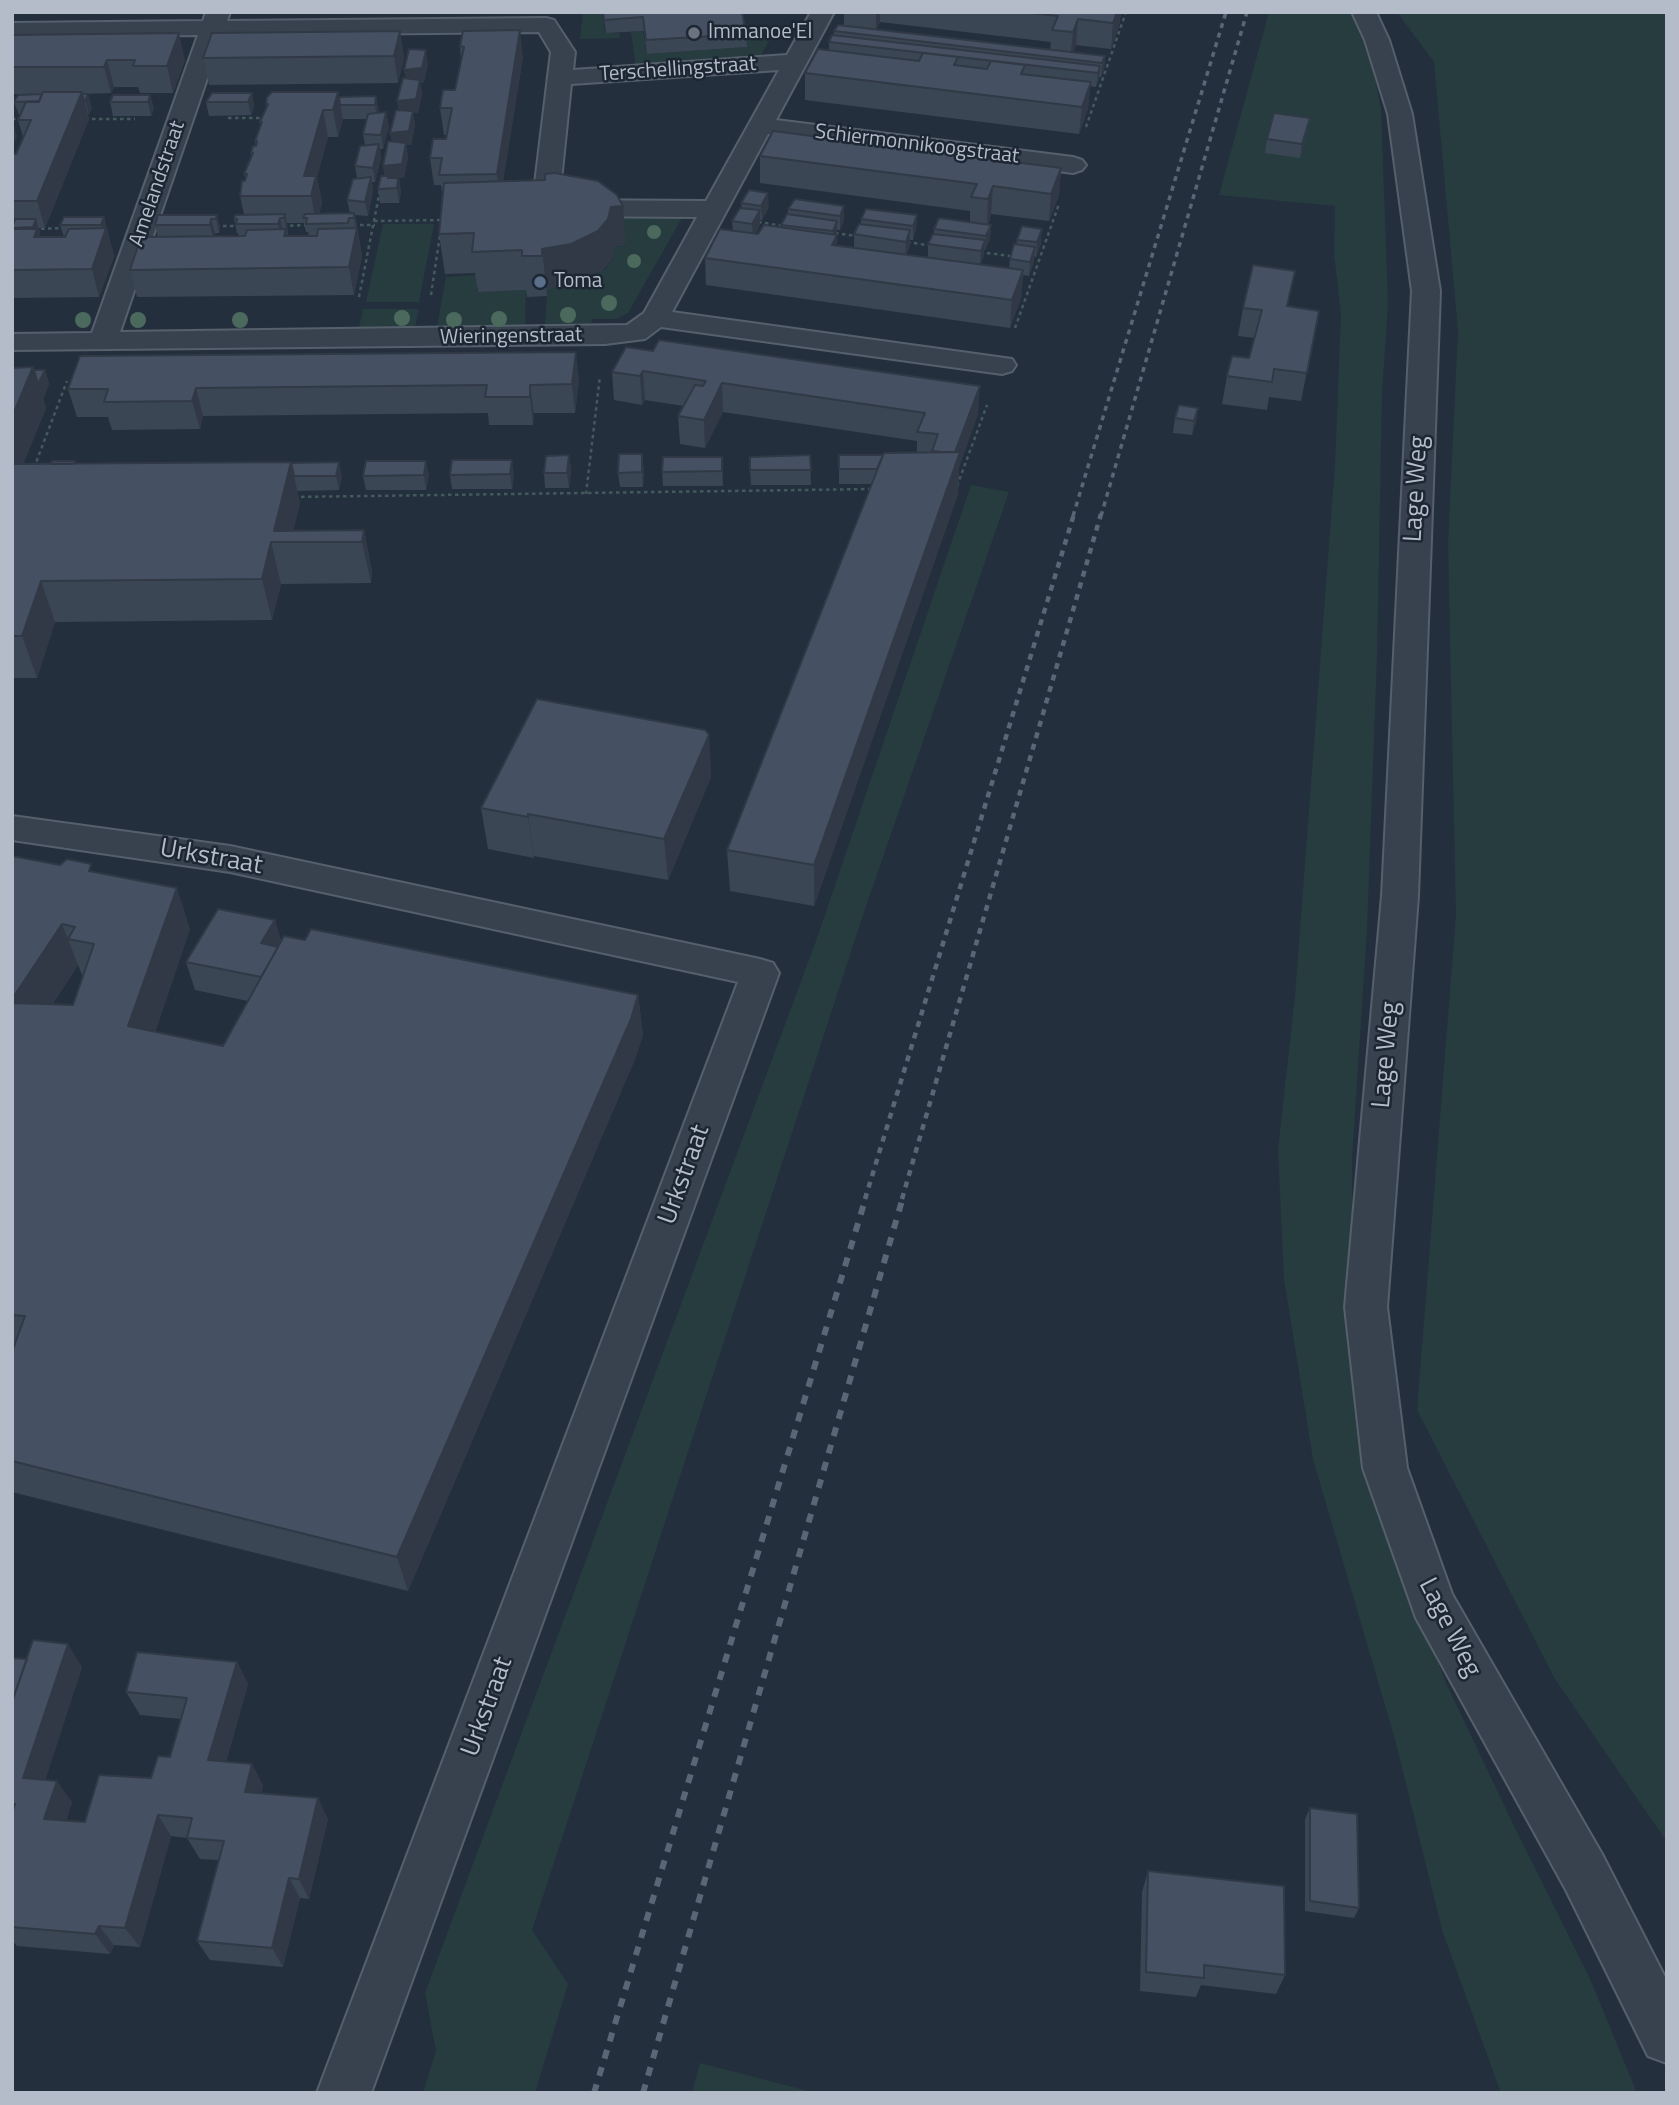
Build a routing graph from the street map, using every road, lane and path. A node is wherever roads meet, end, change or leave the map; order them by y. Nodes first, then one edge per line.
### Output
1 (823, 12) edge
2 (1126, 12) edge
3 (1364, 12) edge
4 (547, 18) edge
5 (215, 20) edge
6 (12, 30) edge
7 (796, 62) junction
8 (1090, 77) edge
9 (560, 78) junction
10 (1104, 79) junction
11 (761, 126) junction
12 (1073, 164) junction
13 (381, 182) edge
14 (446, 212) edge
15 (714, 212) junction
16 (373, 221) junction
17 (794, 227) edge
18 (441, 233) edge
19 (835, 233) edge
20 (863, 236) edge
21 (903, 242) edge
22 (944, 247) edge
23 (972, 251) edge
24 (1040, 260) junction
25 (655, 318) junction
26 (605, 336) junction
27 (349, 338) junction
28 (424, 338) junction
29 (92, 340) junction
30 (12, 342) edge
31 (1002, 365) junction
32 (31, 475) edge
33 (957, 487) edge
34 (874, 489) edge
35 (586, 494) junction
36 (283, 497) edge
37 (12, 828) edge
38 (1667, 2037) edge
39 (344, 2093) edge

1 - 7 street, Terschellingstraat
2 - 10 path
3 - 38 street, Lage Weg
4 - 5 street
4 - 9 street, Terschellingstraat
5 - 6 street
5 - 29 street, Amelandstraat
7 - 9 street, Terschellingstraat
7 - 11 street, Terschellingstraat
8 - 10 path
9 - 15 street, Terschellingstraat
10 - 12 path
11 - 12 street, Schiermonnikoogstraat
11 - 15 street, Terschellingstraat
12 - 24 path
13 - 16 path
14 - 16 path
15 - 17 path
15 - 25 street, Terschellingstraat
16 - 27 path
18 - 28 path
19 - 20 path
21 - 22 path
23 - 24 path
24 - 31 path
25 - 26 street, Wieringenstraat
25 - 31 street
26 - 28 street, Wieringenstraat
26 - 35 path
27 - 28 street, Wieringenstraat
27 - 29 street, Wieringenstraat
29 - 30 street, Wieringenstraat
29 - 32 path
31 - 33 path
34 - 35 path
35 - 36 path
37 - 39 street, Urkstraat

